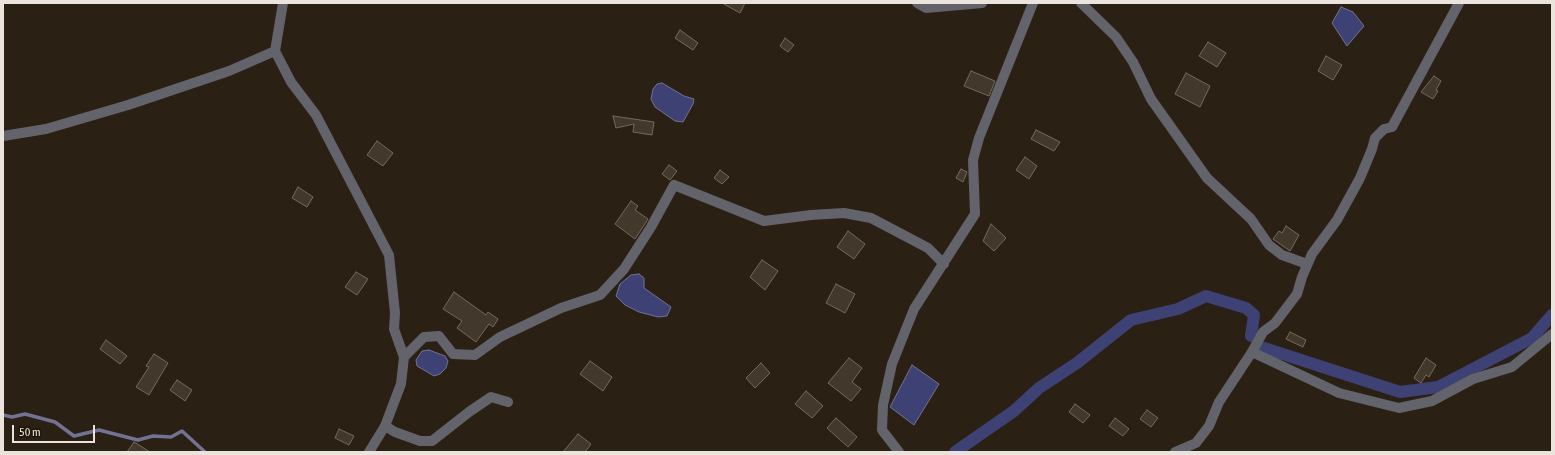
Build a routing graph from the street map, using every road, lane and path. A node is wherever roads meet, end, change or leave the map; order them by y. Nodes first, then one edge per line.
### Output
1 (283, 3) edge
2 (917, 3) edge
3 (982, 3) edge
4 (1033, 3) edge
5 (1081, 3) edge
6 (1459, 3) edge
7 (275, 51) junction
8 (3, 136) edge
9 (944, 264) junction
10 (1307, 264) junction
11 (1552, 334) edge
12 (1252, 352) junction
13 (404, 357) junction
14 (508, 402) dead end
15 (385, 426) junction
16 (369, 452) edge
17 (899, 452) edge
18 (1175, 452) edge

1 - 7 street
2 - 3 street
4 - 9 street
5 - 10 street
6 - 10 street
7 - 8 street
7 - 13 street
9 - 13 street
9 - 17 street
10 - 12 street
11 - 12 street
12 - 18 street
13 - 15 street
14 - 15 street
15 - 16 street

